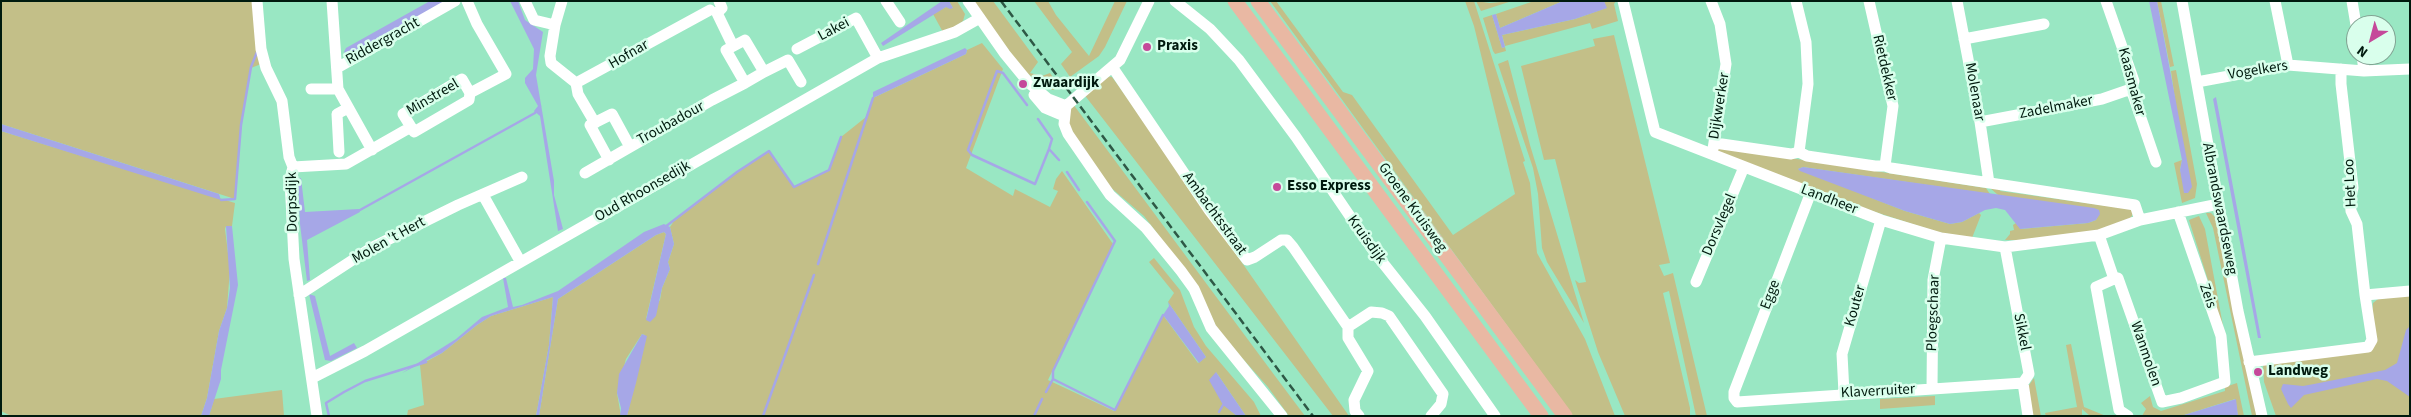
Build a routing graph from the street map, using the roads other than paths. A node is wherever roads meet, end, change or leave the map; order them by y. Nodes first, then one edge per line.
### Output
1 (257, 1) edge
2 (332, 1) edge
3 (455, 1) edge
4 (467, 1) edge
5 (525, 1) edge
6 (562, 1) edge
7 (886, 1) edge
8 (968, 1) edge
9 (1149, 1) edge
10 (1175, 1) edge
11 (1236, 1) edge
12 (1258, 1) edge
13 (1623, 1) edge
14 (1712, 1) edge
15 (1796, 1) edge
16 (1868, 1) edge
17 (1957, 1) edge
18 (2106, 1) edge
19 (2182, 1) edge
20 (2275, 1) edge
21 (2352, 1) edge
22 (718, 5) edge
23 (2354, 15) edge
24 (980, 18) junction
25 (900, 22) dead end
26 (2044, 24) dead end
27 (555, 25) junction
28 (1964, 38) junction
29 (733, 46) junction
30 (797, 49) dead end
31 (878, 58) junction
32 (2288, 65) junction
33 (2363, 65) edge
34 (337, 68) junction
35 (1113, 68) junction
36 (2341, 69) junction
37 (2410, 69) edge
38 (2364, 71) junction
39 (764, 72) junction
40 (801, 82) dead end
41 (2197, 82) junction
42 (745, 83) junction
43 (576, 84) junction
44 (311, 89) dead end
45 (338, 89) junction
46 (2130, 89) junction
47 (470, 93) junction
48 (348, 108) junction
49 (1065, 111) junction
50 (1980, 122) junction
51 (595, 123) junction
52 (411, 127) junction
53 (630, 147) junction
54 (1713, 148) junction
55 (372, 150) junction
56 (339, 152) dead end
57 (1799, 152) junction
58 (609, 160) junction
59 (2156, 162) dead end
60 (1885, 166) junction
61 (293, 167) junction
62 (1744, 168) junction
63 (585, 173) dead end
64 (522, 177) dead end
65 (1989, 182) junction
66 (1811, 192) junction
67 (483, 195) junction
68 (2219, 204) junction
69 (2178, 212) junction
70 (1881, 220) junction
71 (2140, 220) junction
72 (2099, 235) junction
73 (1941, 238) junction
74 (2005, 247) junction
75 (520, 261) junction
76 (2114, 279) junction
77 (1696, 282) dead end
78 (2410, 291) edge
79 (299, 295) junction
80 (2366, 295) junction
81 (1348, 327) junction
82 (2249, 362) junction
83 (312, 378) junction
84 (2225, 382) joint
85 (2023, 383) junction
86 (1932, 389) junction
87 (1844, 393) junction
88 (1734, 398) joint
89 (317, 416) edge
90 (1282, 416) edge
91 (1359, 416) edge
92 (1431, 416) edge
93 (1495, 416) edge
94 (1541, 416) edge
95 (1565, 416) edge
96 (2028, 416) edge
97 (2128, 416) edge
98 (2262, 416) edge

1 - 61 street, Dorpsdijk
2 - 34 street
3 - 34 street, Riddergracht
4 - 47 street, Minstreel
5 - 27 street
6 - 27 street
7 - 25 street
8 - 24 street
9 - 35 street
10 - 93 street, Kruisdijk
11 - 94 main road, Groene Kruisweg
12 - 95 main road, Groene Kruisweg
13 - 54 street, Landheer
14 - 54 street, Dijkwerker
15 - 57 street
16 - 60 street, Rietdekker
17 - 28 street, Molenaar
18 - 46 street, Kaasmaker
19 - 41 street, Albrandswaardseweg
20 - 32 street
21 - 23 street
22 - 29 street
22 - 43 street, Hofnar
24 - 31 street, Oud Rhoonsedijk
24 - 49 street
26 - 28 street
27 - 43 street
28 - 50 street, Molenaar
29 - 39 street
29 - 42 street
30 - 31 street, Lakei
31 - 75 street, Oud Rhoonsedijk
32 - 36 street, Vogelkers
32 - 41 street, Vogelkers
33 - 38 street
34 - 45 street
35 - 49 street
35 - 81 street, Ambachtsstraat
36 - 38 street, Vogelkers
36 - 80 street, Het Loo
37 - 38 street, Vogelkers
39 - 40 street, Troubadour
39 - 42 street, Troubadour
41 - 68 street, Albrandswaardseweg
42 - 53 street, Troubadour
43 - 51 street
44 - 45 street
45 - 48 street
46 - 50 street, Zadelmaker
46 - 59 street, Kaasmaker
47 - 52 street, Minstreel
47 - 52 street, Minstreel
48 - 55 street
48 - 56 street
49 - 90 street
50 - 65 street, Molenaar
51 - 53 street, Troubadour
51 - 58 street
52 - 55 street, Minstreel
53 - 58 street, Troubadour
54 - 57 street, Landheer
54 - 62 street, Landheer
55 - 61 street, Minstreel
57 - 60 street, Landheer
58 - 63 street, Troubadour
60 - 65 street, Landheer
61 - 79 street, Dorpsdijk
62 - 66 street, Landheer
62 - 77 street, Dorsvlegel
64 - 67 street, Molen 't Hert
65 - 71 street, Landheer
66 - 70 street, Landheer
66 - 88 street, Egge
67 - 75 street
67 - 79 street, Molen 't Hert
68 - 69 street, Landheer
68 - 82 street, Albrandswaardseweg
69 - 71 street, Landheer
69 - 84 street, Zeis
70 - 73 street, Landheer
70 - 87 street, Kouter
71 - 72 street, Landheer
72 - 74 street, Landheer
72 - 76 street, Wanmolen
73 - 74 street, Landheer
73 - 86 street, Ploegschaar
74 - 85 street, Sikkel
75 - 83 street, Oud Rhoonsedijk
76 - 84 street, Wanmolen
76 - 97 street, Wanmolen
78 - 80 street
79 - 83 street, Dorpsdijk
80 - 82 street, Het Loo
81 - 91 street, Ambachtsstraat
81 - 92 street
82 - 98 street, Albrandswaardseweg
83 - 89 street, Dorpsdijk
85 - 86 street, Klaverruiter
85 - 96 street, Sikkel
86 - 87 street, Klaverruiter
87 - 88 street, Klaverruiter

